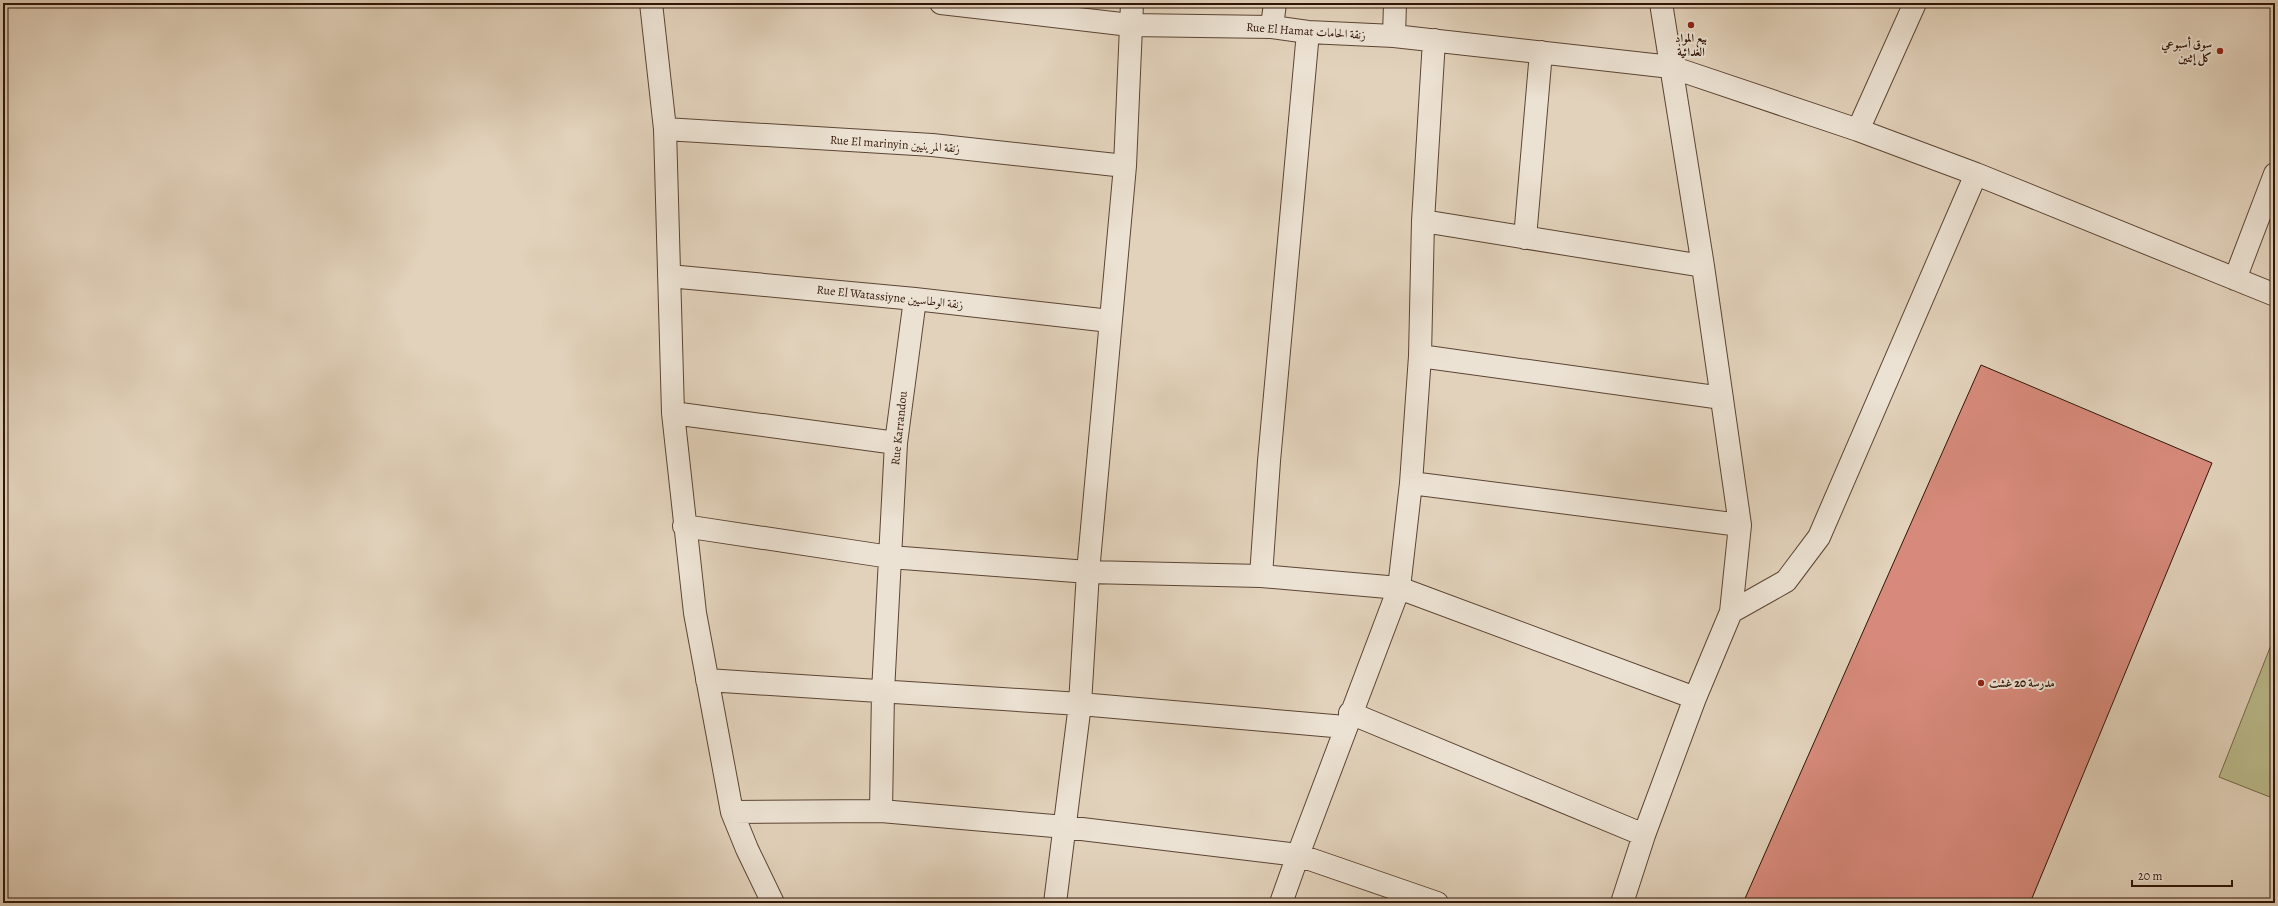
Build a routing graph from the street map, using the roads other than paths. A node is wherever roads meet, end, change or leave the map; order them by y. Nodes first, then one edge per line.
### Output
1 (651, 3) edge
2 (941, 3) edge
3 (1132, 3) edge
4 (1275, 3) edge
5 (1395, 3) edge
6 (1661, 3) edge
7 (1915, 3) edge
8 (1130, 25) junction
9 (1272, 27) junction
10 (1308, 32) junction
11 (1394, 36) junction
12 (1434, 40) junction
13 (1541, 52) junction
14 (1671, 67) junction
15 (665, 129) junction
16 (1858, 130) junction
17 (1125, 166) junction
18 (1976, 174) junction
19 (2275, 174) edge
20 (1423, 221) junction
21 (1525, 238) junction
22 (1703, 266) junction
23 (670, 276) junction
24 (2235, 278) junction
25 (2275, 295) edge
26 (914, 299) junction
27 (1110, 321) junction
28 (1420, 356) junction
29 (1722, 398) junction
30 (673, 413) junction
31 (896, 443) junction
32 (1411, 483) junction
33 (1740, 525) junction
34 (684, 526) junction
35 (890, 557) junction
36 (1088, 572) junction
37 (1261, 576) junction
38 (1399, 588) junction
39 (1731, 612) junction
40 (707, 680) junction
41 (883, 692) junction
42 (1695, 698) junction
43 (1080, 704) junction
44 (1348, 720) junction
45 (732, 812) junction
46 (881, 812) junction
47 (1066, 827) junction
48 (1644, 835) junction
49 (1298, 855) junction
50 (773, 903) edge
51 (1055, 903) edge
52 (1281, 903) edge
53 (1437, 903) edge
54 (1622, 903) edge

1 - 15 street
2 - 8 street, Rue El Hamat زنقة الحامات
3 - 8 street
4 - 9 street
5 - 11 street
6 - 14 street
7 - 16 street
8 - 9 street, Rue El Hamat زنقة الحامات
8 - 17 street
9 - 10 street, Rue El Hamat زنقة الحامات
10 - 11 street, Rue El Hamat زنقة الحامات
10 - 37 street
11 - 12 street, Rue El Hamat زنقة الحامات
12 - 13 street, Rue El Hamat زنقة الحامات
12 - 20 street
13 - 14 street, Rue El Hamat زنقة الحامات
13 - 21 street
14 - 16 street, Rue El Hamat زنقة الحامات
14 - 22 street
15 - 17 street, Rue El marinyin زنقة المرينيين
15 - 23 street
16 - 18 street, Rue El Hamat زنقة الحامات
17 - 27 street
18 - 24 street, Rue El Hamat زنقة الحامات
18 - 39 street
19 - 24 street
20 - 21 street
20 - 28 street
21 - 22 street
22 - 29 street
23 - 26 street, Rue El Watassiyne زنقة الوطاسيين
23 - 30 street
24 - 25 street, Rue El Hamat زنقة الحامات
26 - 27 street, Rue El Watassiyne زنقة الوطاسيين
26 - 31 street, Rue Karrandou
27 - 36 street
28 - 29 street
28 - 32 street
29 - 33 street
30 - 31 street
30 - 34 street
31 - 35 street, Rue Karrandou
32 - 33 street
32 - 38 street
33 - 39 street
34 - 35 street
34 - 40 street
35 - 36 street
35 - 41 street, Rue Karrandou
36 - 37 street
36 - 43 street
37 - 38 street
38 - 42 street
38 - 44 street
39 - 42 street
40 - 41 street
40 - 45 street
41 - 43 street
41 - 46 street, Rue Karrandou
42 - 48 street
43 - 44 street
43 - 47 street
44 - 48 street
44 - 49 street
45 - 46 street
45 - 50 street
46 - 47 street
47 - 49 street
47 - 51 street
48 - 54 street
49 - 52 street
49 - 53 street

